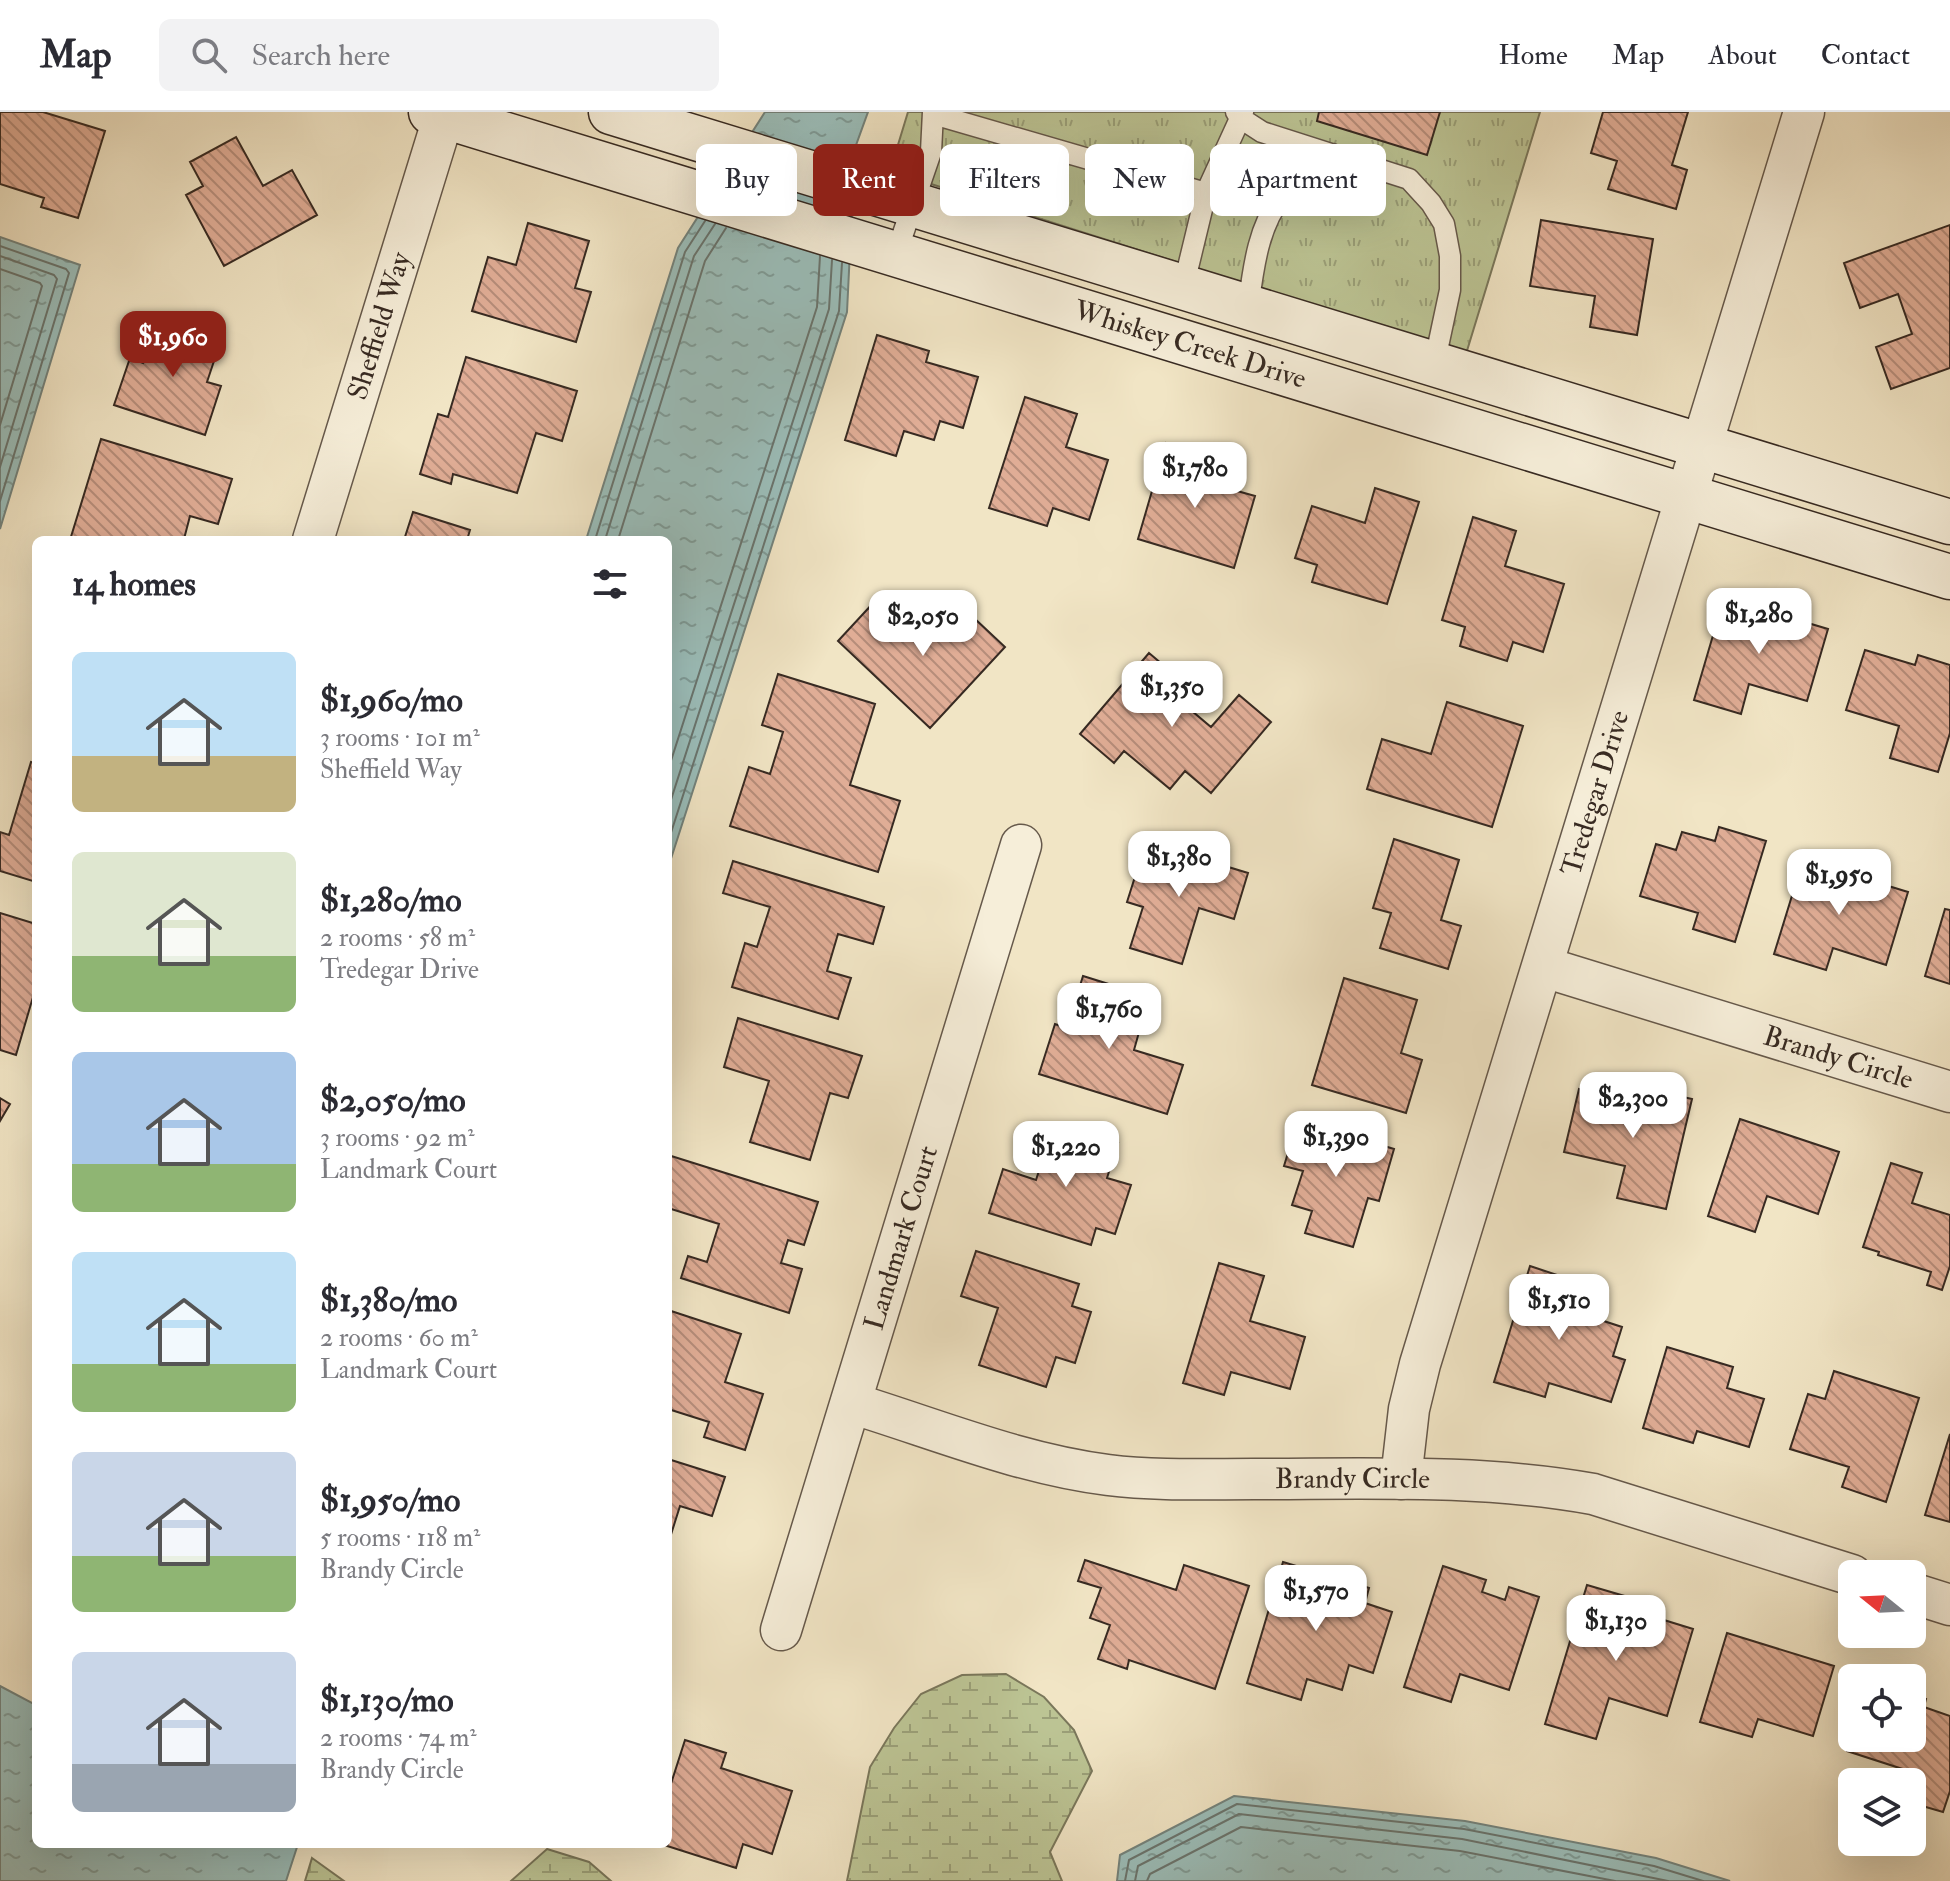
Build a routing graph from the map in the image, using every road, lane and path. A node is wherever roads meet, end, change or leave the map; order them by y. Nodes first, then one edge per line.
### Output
1 (611, 112) edge
2 (1804, 112) edge
3 (440, 113) edge
4 (933, 113) edge
5 (1240, 114) edge
6 (1300, 144) edge
7 (924, 162) edge
8 (1386, 172) edge
9 (813, 174) edge
10 (1206, 193) junction
11 (924, 208) edge
12 (892, 216) edge
13 (1273, 216) edge
14 (882, 250) junction
15 (1183, 288) junction
16 (1248, 308) junction
17 (1434, 365) junction
18 (1702, 445) junction
19 (1684, 496) junction
20 (1950, 522) edge
21 (314, 536) edge
22 (1950, 577) edge
23 (1021, 845) dead end
24 (1544, 967) junction
25 (1950, 1092) edge
26 (851, 1403) junction
27 (1401, 1479) junction
28 (1838, 1571) edge
29 (1926, 1597) edge
30 (1950, 1605) edge
31 (781, 1630) dead end

1 - 9 street, Whiskey Creek Drive
2 - 18 street, Tredegar Drive
3 - 14 street, Whiskey Creek Drive
3 - 21 street, Sheffield Way
4 - 7 lane
4 - 10 lane
5 - 6 lane
5 - 10 lane
8 - 17 lane
10 - 15 lane
11 - 15 street, Whiskey Creek Drive
12 - 14 lane
13 - 16 lane
14 - 19 street, Whiskey Creek Drive
15 - 16 street, Whiskey Creek Drive
16 - 17 street, Whiskey Creek Drive
17 - 18 street, Whiskey Creek Drive
18 - 19 street, Tredegar Drive
18 - 20 street, Whiskey Creek Drive
19 - 22 street, Whiskey Creek Drive
19 - 24 street, Tredegar Drive
23 - 26 street, Landmark Court
24 - 25 street, Brandy Circle
24 - 27 street, Tredegar Drive
26 - 27 street, Brandy Circle
26 - 31 street, Landmark Court
27 - 28 street, Brandy Circle
29 - 30 street

